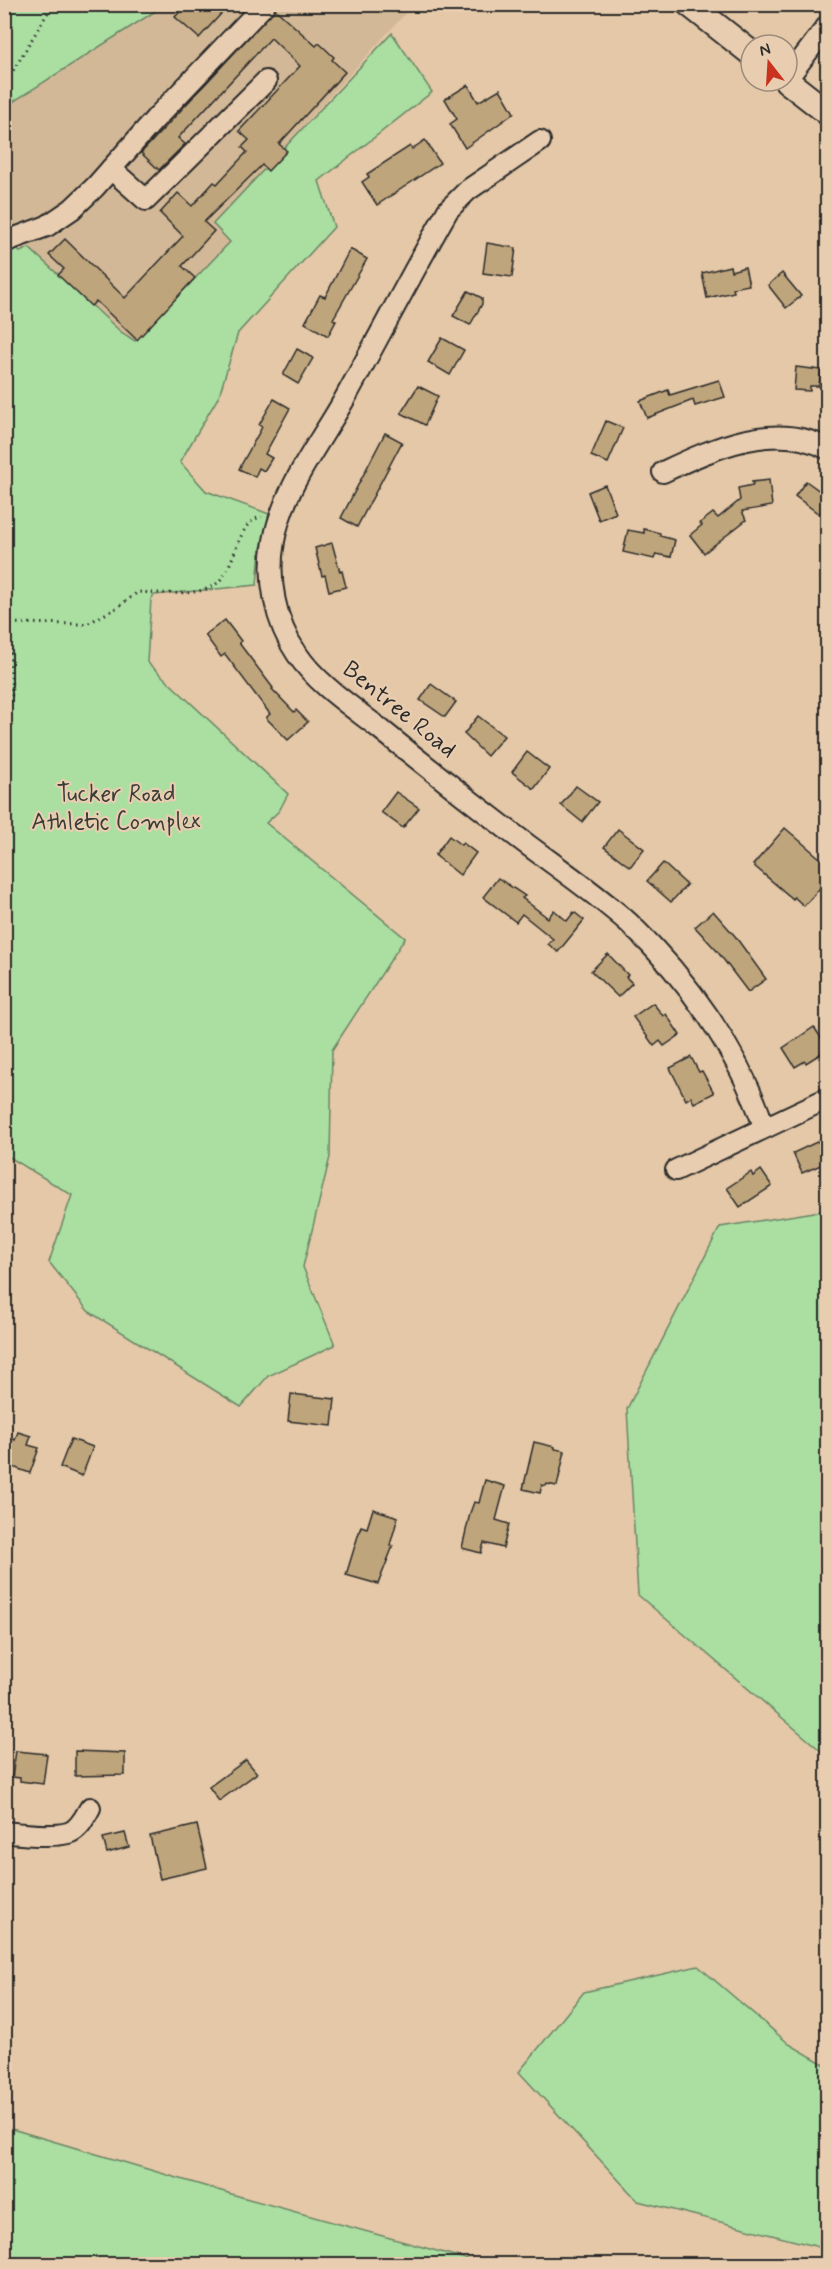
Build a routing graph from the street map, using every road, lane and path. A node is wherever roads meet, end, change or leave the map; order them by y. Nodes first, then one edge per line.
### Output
1 (52, 4) edge
2 (265, 4) edge
3 (689, 4) edge
4 (828, 26) edge
5 (739, 44) edge
6 (799, 64) edge
7 (266, 81) dead end
8 (4, 86) edge
9 (799, 90) edge
10 (828, 113) edge
11 (540, 141) dead end
12 (111, 169) junction
13 (4, 242) edge
14 (828, 449) edge
15 (663, 472) dead end
16 (278, 523) junction
17 (5, 623) edge
18 (4, 720) edge
19 (828, 1098) edge
20 (764, 1126) junction
21 (676, 1170) dead end
22 (90, 1808) dead end
23 (4, 1832) edge

1 - 8 path
2 - 12 street
3 - 5 main road
4 - 6 street
7 - 12 street
9 - 10 main road
11 - 16 street, Bentree Road
12 - 13 street
14 - 15 street
16 - 17 path
16 - 20 street, Bentree Road
17 - 18 path
19 - 20 street
20 - 21 street
22 - 23 street

